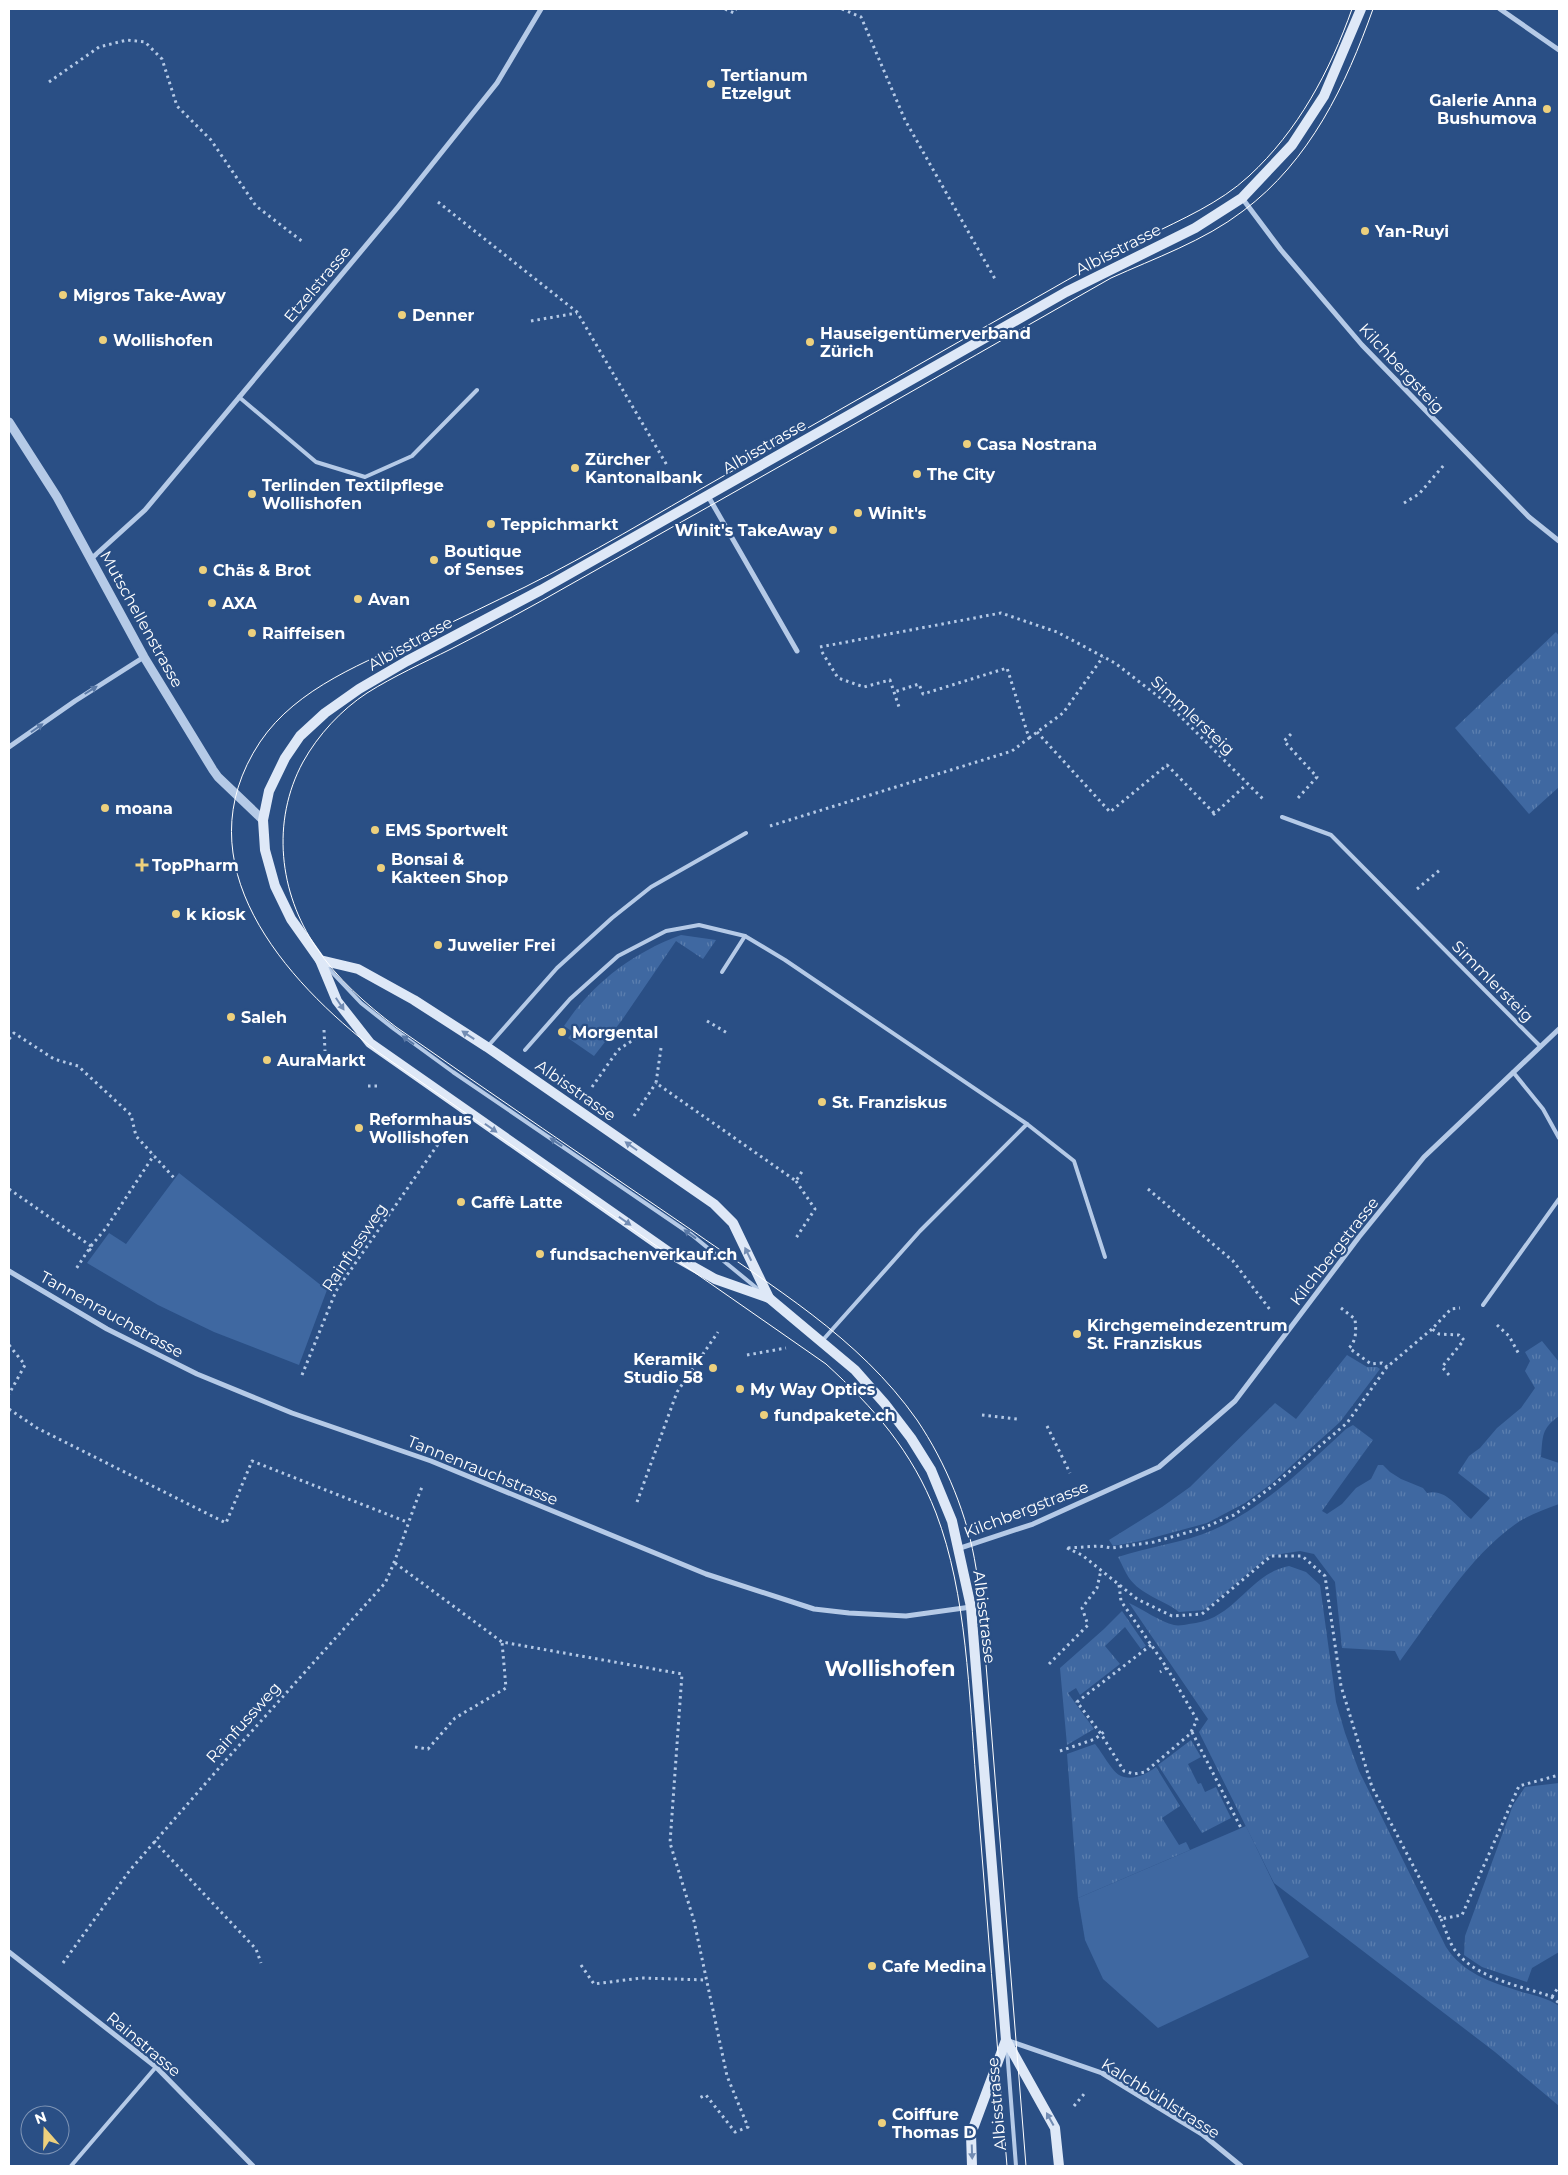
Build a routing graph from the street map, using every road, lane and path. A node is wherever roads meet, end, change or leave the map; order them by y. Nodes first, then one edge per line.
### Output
1 (541, 9) edge
2 (725, 9) edge
3 (736, 9) edge
4 (842, 9) edge
5 (1361, 9) edge
6 (1500, 9) edge
7 (1559, 50) edge
8 (49, 82) dead end
9 (1242, 198) junction
10 (438, 202) dead end
11 (304, 242) dead end
12 (995, 279) dead end
13 (578, 312) junction
14 (532, 321) dead end
15 (477, 390) dead end
16 (239, 397) junction
17 (9, 422) edge
18 (1444, 465) dead end
19 (668, 467) dead end
20 (708, 495) junction
21 (1404, 504) dead end
22 (1559, 541) edge
23 (91, 559) junction
24 (820, 647) junction
25 (797, 651) joint
26 (144, 657) junction
27 (1103, 657) junction
28 (894, 692) junction
29 (900, 710) dead end
30 (1037, 732) junction
31 (1291, 734) dead end
32 (1029, 738) junction
33 (9, 747) edge
34 (1247, 784) junction
35 (1282, 817) junction
36 (263, 820) junction
37 (746, 833) joint
38 (745, 936) junction
39 (320, 960) junction
40 (722, 972) dead end
41 (707, 1021) dead end
42 (1559, 1028) edge
43 (642, 1034) dead end
44 (729, 1034) dead end
45 (9, 1040) edge
46 (1540, 1046) junction
47 (487, 1047) junction
48 (661, 1048) dead end
49 (525, 1050) dead end
50 (1513, 1072) junction
51 (656, 1083) junction
52 (588, 1094) dead end
53 (629, 1122) dead end
54 (1027, 1124) junction
55 (1559, 1138) edge
56 (441, 1140) dead end
57 (154, 1155) junction
58 (803, 1170) dead end
59 (175, 1179) dead end
60 (796, 1181) junction
61 (9, 1189) edge
62 (1148, 1189) dead end
63 (1559, 1199) edge
64 (796, 1238) dead end
65 (90, 1248) junction
66 (94, 1253) dead end
67 (1105, 1257) dead end
68 (76, 1269) dead end
69 (9, 1271) edge
70 (768, 1298) junction
71 (1483, 1305) junction
72 (1341, 1308) dead end
73 (1272, 1312) dead end
74 (1432, 1329) junction
75 (718, 1332) dead end
76 (822, 1341) junction
77 (9, 1345) edge
78 (1520, 1356) dead end
79 (1387, 1367) junction
80 (302, 1375) dead end
81 (1449, 1375) dead end
82 (9, 1394) edge
83 (9, 1409) edge
84 (982, 1415) dead end
85 (1017, 1419) dead end
86 (1047, 1426) dead end
87 (1070, 1473) dead end
88 (422, 1487) dead end
89 (637, 1502) dead end
90 (407, 1522) junction
91 (960, 1548) junction
92 (395, 1563) junction
93 (1100, 1570) junction
94 (1119, 1584) junction
95 (971, 1607) junction
96 (502, 1642) junction
97 (1152, 1645) junction
98 (1049, 1664) dead end
99 (1167, 1668) junction
100 (1160, 1672) dead end
101 (1105, 1731) dead end
102 (1192, 1731) junction
103 (1101, 1734) junction
104 (415, 1747) dead end
105 (1060, 1751) dead end
106 (1559, 1775) edge
107 (1241, 1828) dead end
108 (154, 1841) junction
109 (1441, 1919) junction
110 (9, 1952) edge
111 (261, 1963) dead end
112 (62, 1964) dead end
113 (581, 1965) dead end
114 (706, 1980) junction
115 (1559, 1986) edge
116 (1552, 1997) junction
117 (1559, 2003) edge
118 (1006, 2040) junction
119 (156, 2067) junction
120 (697, 2099) dead end
121 (71, 2166) edge
122 (252, 2166) edge
123 (972, 2166) edge
124 (1016, 2166) edge
125 (1059, 2166) edge
126 (1241, 2166) edge

1 - 16 street, Etzelstrasse
2 - 3 path
4 - 12 path
5 - 9 main road, Albisstrasse
6 - 7 street
8 - 11 path
9 - 20 main road, Albisstrasse
9 - 22 street, Kilchbergsteig
10 - 13 path
13 - 14 path
13 - 19 path
15 - 16 lane
16 - 23 street, Etzelstrasse
17 - 23 street, Mutschellenstrasse
18 - 21 path
20 - 25 street
20 - 36 main road, Albisstrasse
23 - 26 street, Mutschellenstrasse
24 - 25 path, Simmlersteig
24 - 27 path, Simmlersteig
24 - 28 path
33 -> 26 street
26 - 36 street, Mutschellenstrasse
27 - 30 path
27 - 34 path, Simmlersteig
28 - 29 path
28 - 32 path
30 - 32 path
30 - 34 path
31 - 35 path
32 - 37 path
34 - 35 path, Simmlersteig
35 - 46 lane, Simmlersteig
36 - 39 main road, Albisstrasse
37 - 47 lane
38 - 40 lane
38 - 49 lane
38 - 54 lane
47 -> 39 main road, Albisstrasse
70 -> 39 lane, Albisstrasse
39 -> 70 main road, Albisstrasse
41 - 44 path
42 - 46 street, Kilchbergstrasse
43 - 52 path
45 - 57 path
46 - 50 street, Kilchbergstrasse
70 -> 47 main road, Albisstrasse
48 - 51 path
50 - 55 lane
50 - 91 street, Kilchbergstrasse
51 - 53 path
51 - 60 path
54 - 67 lane
54 - 76 lane
56 - 80 path, Rainfussweg
57 - 59 path
57 - 65 path
58 - 60 path
60 - 64 path
61 - 65 path
62 - 73 path
63 - 71 lane
65 - 66 path
65 - 68 path
69 - 95 street, Tannenrauchstrasse
70 - 76 main road, Albisstrasse
71 - 74 path
71 - 78 path
72 - 79 path
74 - 79 path
74 - 81 path
75 - 89 path
76 - 91 main road, Albisstrasse
77 - 82 path
79 - 93 path
83 - 90 path
84 - 85 path
86 - 87 path
88 - 90 path, Rainfussweg
90 - 92 path, Rainfussweg
91 - 95 main road, Albisstrasse
92 - 96 path
92 - 108 path, Rainfussweg
93 - 94 path
93 - 98 path
94 - 97 path
94 - 109 path
95 - 118 main road, Albisstrasse
96 - 104 path
96 - 114 path
97 - 99 path
97 - 103 path
99 - 100 path
99 - 102 path
101 - 103 path
102 - 103 path
102 - 107 path
103 - 105 path
106 - 109 path
108 - 111 path
108 - 112 path, Rainfussweg
109 - 116 path
110 - 119 street, Rainstrasse
113 - 114 path
114 - 120 path
115 - 116 path
116 - 117 path
118 -> 123 main road, Albisstrasse
118 - 124 lane, Albisstrasse
125 -> 118 main road, Albisstrasse
118 - 126 street, Kalchbühlstrasse
119 - 121 lane
119 - 122 street, Rainstrasse

